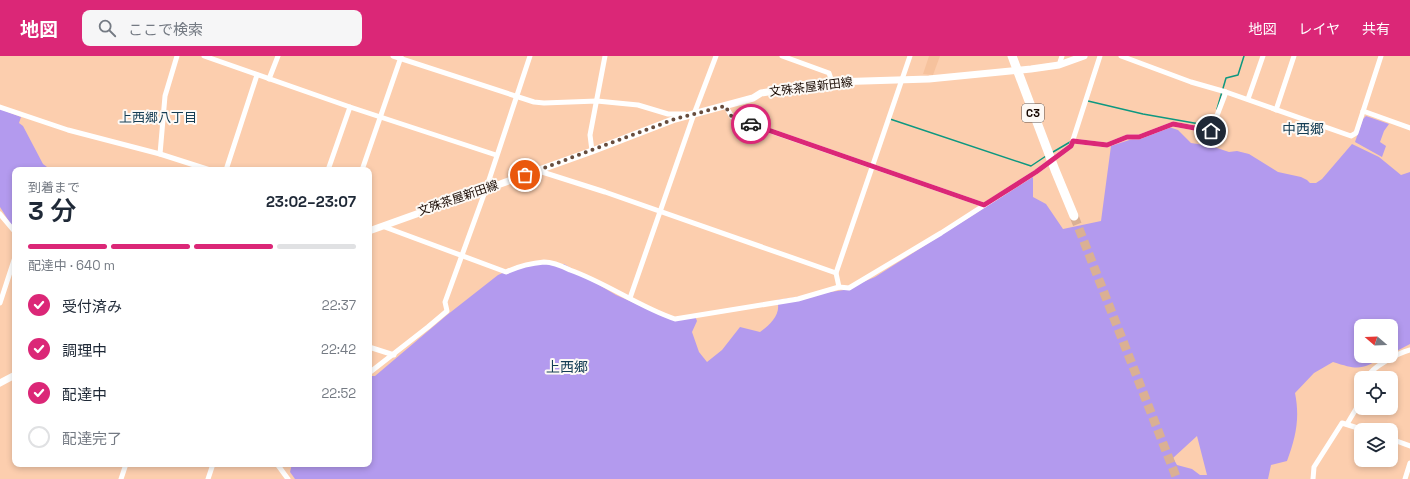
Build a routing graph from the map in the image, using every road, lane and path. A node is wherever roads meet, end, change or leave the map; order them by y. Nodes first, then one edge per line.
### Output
1 (177, 56) edge
2 (204, 56) edge
3 (278, 56) edge
4 (393, 56) edge
5 (530, 56) edge
6 (605, 56) edge
7 (716, 56) edge
8 (782, 56) edge
9 (910, 56) edge
10 (1012, 56) edge
11 (1062, 56) edge
12 (1084, 56) edge
13 (1100, 56) edge
14 (1121, 56) edge
15 (1263, 56) edge
16 (1294, 56) edge
17 (1381, 56) edge
18 (401, 57) edge
19 (1060, 65) junction
20 (257, 75) junction
21 (269, 79) junction
22 (901, 80) junction
23 (832, 82) junction
24 (1226, 92) junction
25 (516, 97) junction
26 (1248, 99) junction
27 (597, 101) junction
28 (0, 106) edge
29 (725, 106) junction
30 (350, 107) junction
31 (1276, 110) junction
32 (1363, 111) junction
33 (694, 114) junction
34 (381, 116) junction
35 (1410, 128) edge
36 (1073, 141) junction
37 (592, 151) junction
38 (160, 154) junction
39 (496, 155) junction
40 (872, 166) junction
41 (193, 167) edge
42 (227, 167) edge
43 (329, 167) edge
44 (363, 167) edge
45 (538, 170) junction
46 (486, 189) junction
47 (984, 205) junction
48 (661, 211) junction
49 (0, 214) edge
50 (1074, 216) tunnel mouth
51 (380, 226) junction
52 (12, 228) edge
53 (372, 230) edge
54 (462, 255) junction
55 (12, 266) edge
56 (836, 273) junction
57 (839, 287) junction
58 (630, 298) junction
59 (0, 303) edge
60 (372, 348) edge
61 (1410, 350) edge
62 (394, 355) junction
63 (372, 371) edge
64 (1372, 371) edge
65 (12, 377) edge
66 (0, 383) edge
67 (1354, 412) edge
68 (1347, 424) junction
69 (1354, 426) edge
70 (1398, 442) edge
71 (1410, 446) edge
72 (1410, 463) edge
73 (125, 467) edge
74 (212, 467) edge
75 (279, 467) edge
76 (121, 479) edge
77 (208, 479) edge
78 (288, 479) edge
79 (1313, 479) edge
80 (1405, 479) edge

1 - 38 street
2 - 20 street
3 - 21 street
4 - 18 street
5 - 25 street
6 - 27 street
7 - 33 street
8 - 23 street
9 - 22 street
10 - 50 highway, C3
11 - 19 street
12 - 19 main road, 文殊茶屋新田線
13 - 36 street
14 - 24 street
15 - 26 street
16 - 31 street
17 - 32 street
18 - 25 street
18 - 34 street
19 - 22 main road, 文殊茶屋新田線
20 - 21 street
20 - 42 street
21 - 30 street
22 - 23 main road, 文殊茶屋新田線
22 - 40 street
23 - 29 main road, 文殊茶屋新田線
24 - 26 street
24 - 36 street
25 - 27 street
25 - 39 street
26 - 31 street
27 - 33 street
27 - 37 street
28 - 38 street
29 - 33 main road, 文殊茶屋新田線
29 - 40 street
30 - 34 street
30 - 43 street
31 - 32 street
32 - 35 street
33 - 37 main road, 文殊茶屋新田線
33 - 48 street
34 - 39 street
34 - 44 street
36 - 47 street
37 - 45 main road, 文殊茶屋新田線
38 - 41 street
39 - 46 street
40 - 47 street
40 - 56 street
45 - 46 main road, 文殊茶屋新田線
45 - 48 street
46 - 51 main road, 文殊茶屋新田線
46 - 54 street
47 - 57 street
48 - 56 street
48 - 58 street
49 - 52 street
51 - 53 main road, 文殊茶屋新田線
51 - 54 street
54 - 58 street
54 - 62 street
55 - 59 street
56 - 57 street
57 - 58 street
60 - 62 street
61 - 64 street
62 - 63 street
65 - 66 main road
67 - 68 street
68 - 69 street
68 - 79 street
70 - 71 street
72 - 80 street
73 - 76 street
74 - 77 street
75 - 78 street

